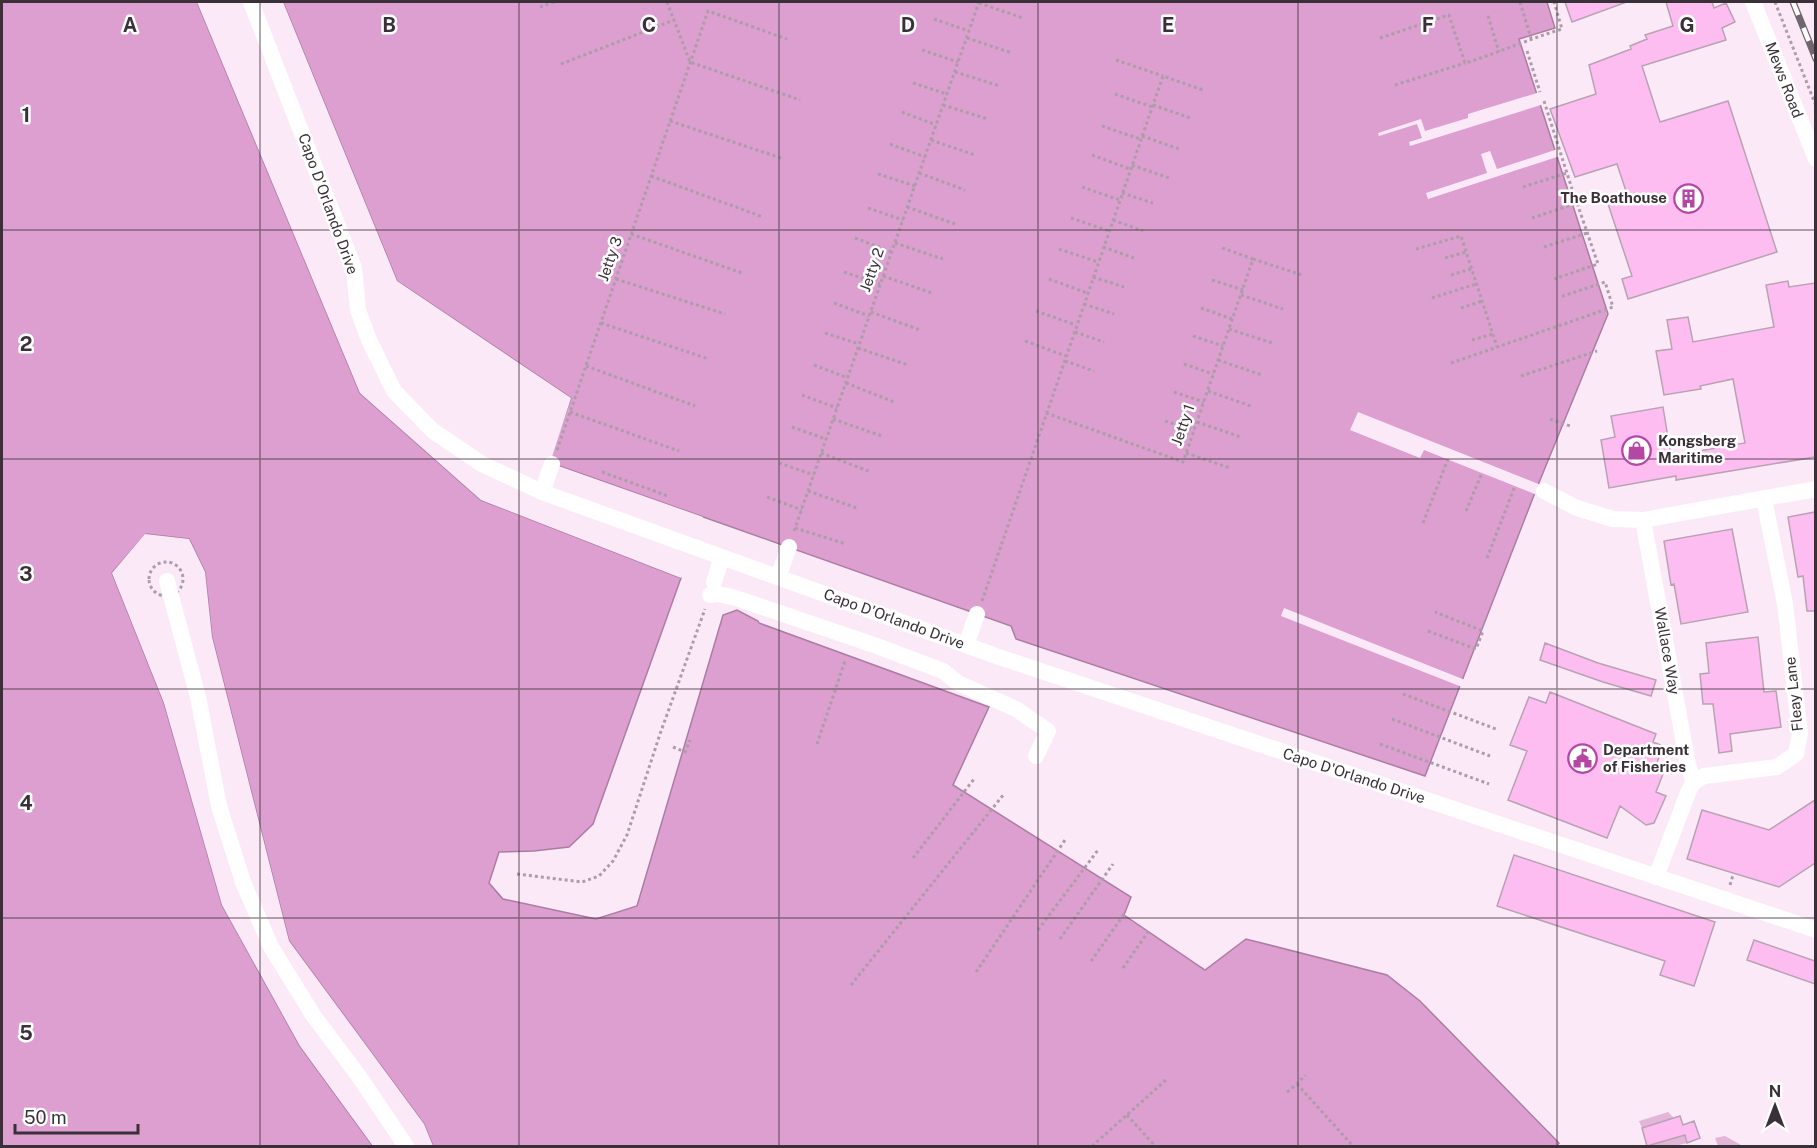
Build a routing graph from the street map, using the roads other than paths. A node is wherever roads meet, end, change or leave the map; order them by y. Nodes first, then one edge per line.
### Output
1 (251, 2) edge
2 (1754, 2) edge
3 (1815, 159) edge
4 (552, 464) road end
5 (1815, 489) edge
6 (1544, 491) dead end
7 (542, 492) junction
8 (1764, 498) junction
9 (1643, 520) junction
10 (789, 547) road end
11 (722, 557) junction
12 (778, 577) junction
13 (167, 581) dead end
14 (977, 614) road end
15 (966, 645) junction
16 (1036, 756) dead end
17 (1694, 782) junction
18 (1656, 877) junction
19 (1815, 930) edge
20 (406, 1146) edge

1 - 7 street, Capo D'Orlando Drive
2 - 3 street, Mews Road
4 - 7 street
5 - 8 street
6 - 9 street
7 - 11 street, Capo D'Orlando Drive
8 - 9 street
8 - 17 street, Fleay Lane
9 - 17 street, Wallace Way
10 - 12 street
11 - 12 street, Capo D'Orlando Drive
11 - 16 street
12 - 15 street, Capo D'Orlando Drive
13 - 20 street
14 - 15 street
15 - 18 street, Capo D'Orlando Drive
17 - 18 street
18 - 19 street, Capo D'Orlando Drive

